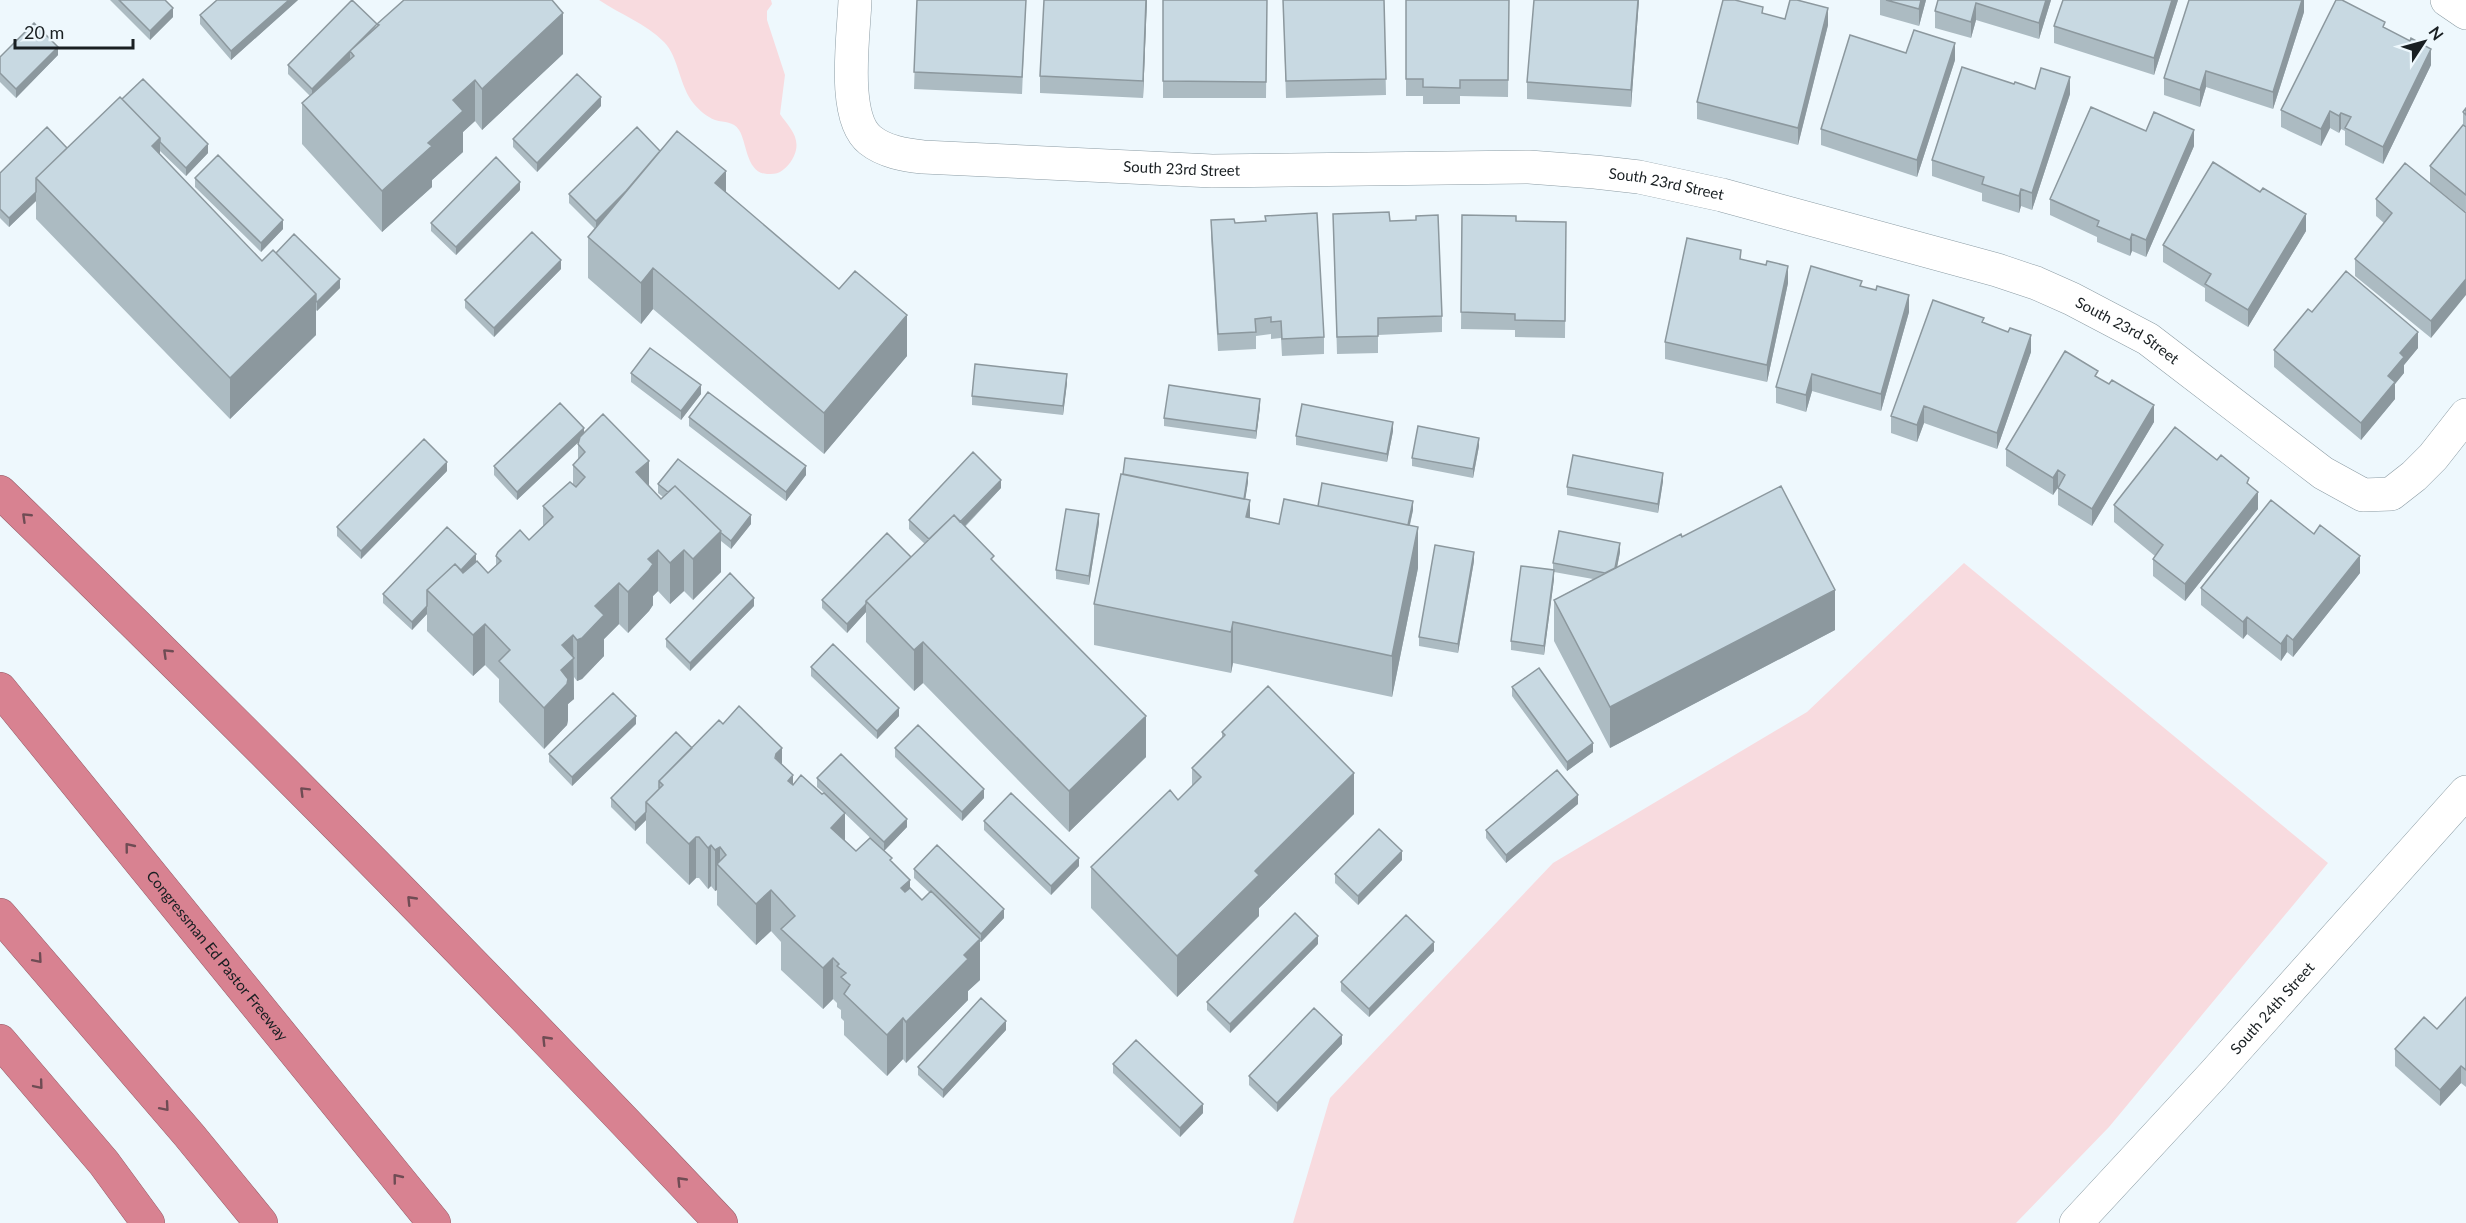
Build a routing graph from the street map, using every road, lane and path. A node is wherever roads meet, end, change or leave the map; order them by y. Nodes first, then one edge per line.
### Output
1 (855, 0) edge
2 (2447, 0) edge
3 (2466, 13) edge
4 (2466, 415) edge
5 (0, 492) edge
6 (0, 689) edge
7 (2466, 792) edge
8 (0, 915) edge
9 (0, 1041) edge
10 (148, 1223) edge
11 (261, 1223) edge
12 (434, 1223) edge
13 (722, 1223) edge
14 (2076, 1223) edge

1 - 4 street, South 23rd Street
2 - 3 street
13 -> 5 highway
12 -> 6 highway, Congressman Ed Pastor Freeway
7 - 14 street, South 24th Street
8 -> 11 highway
9 -> 10 highway

